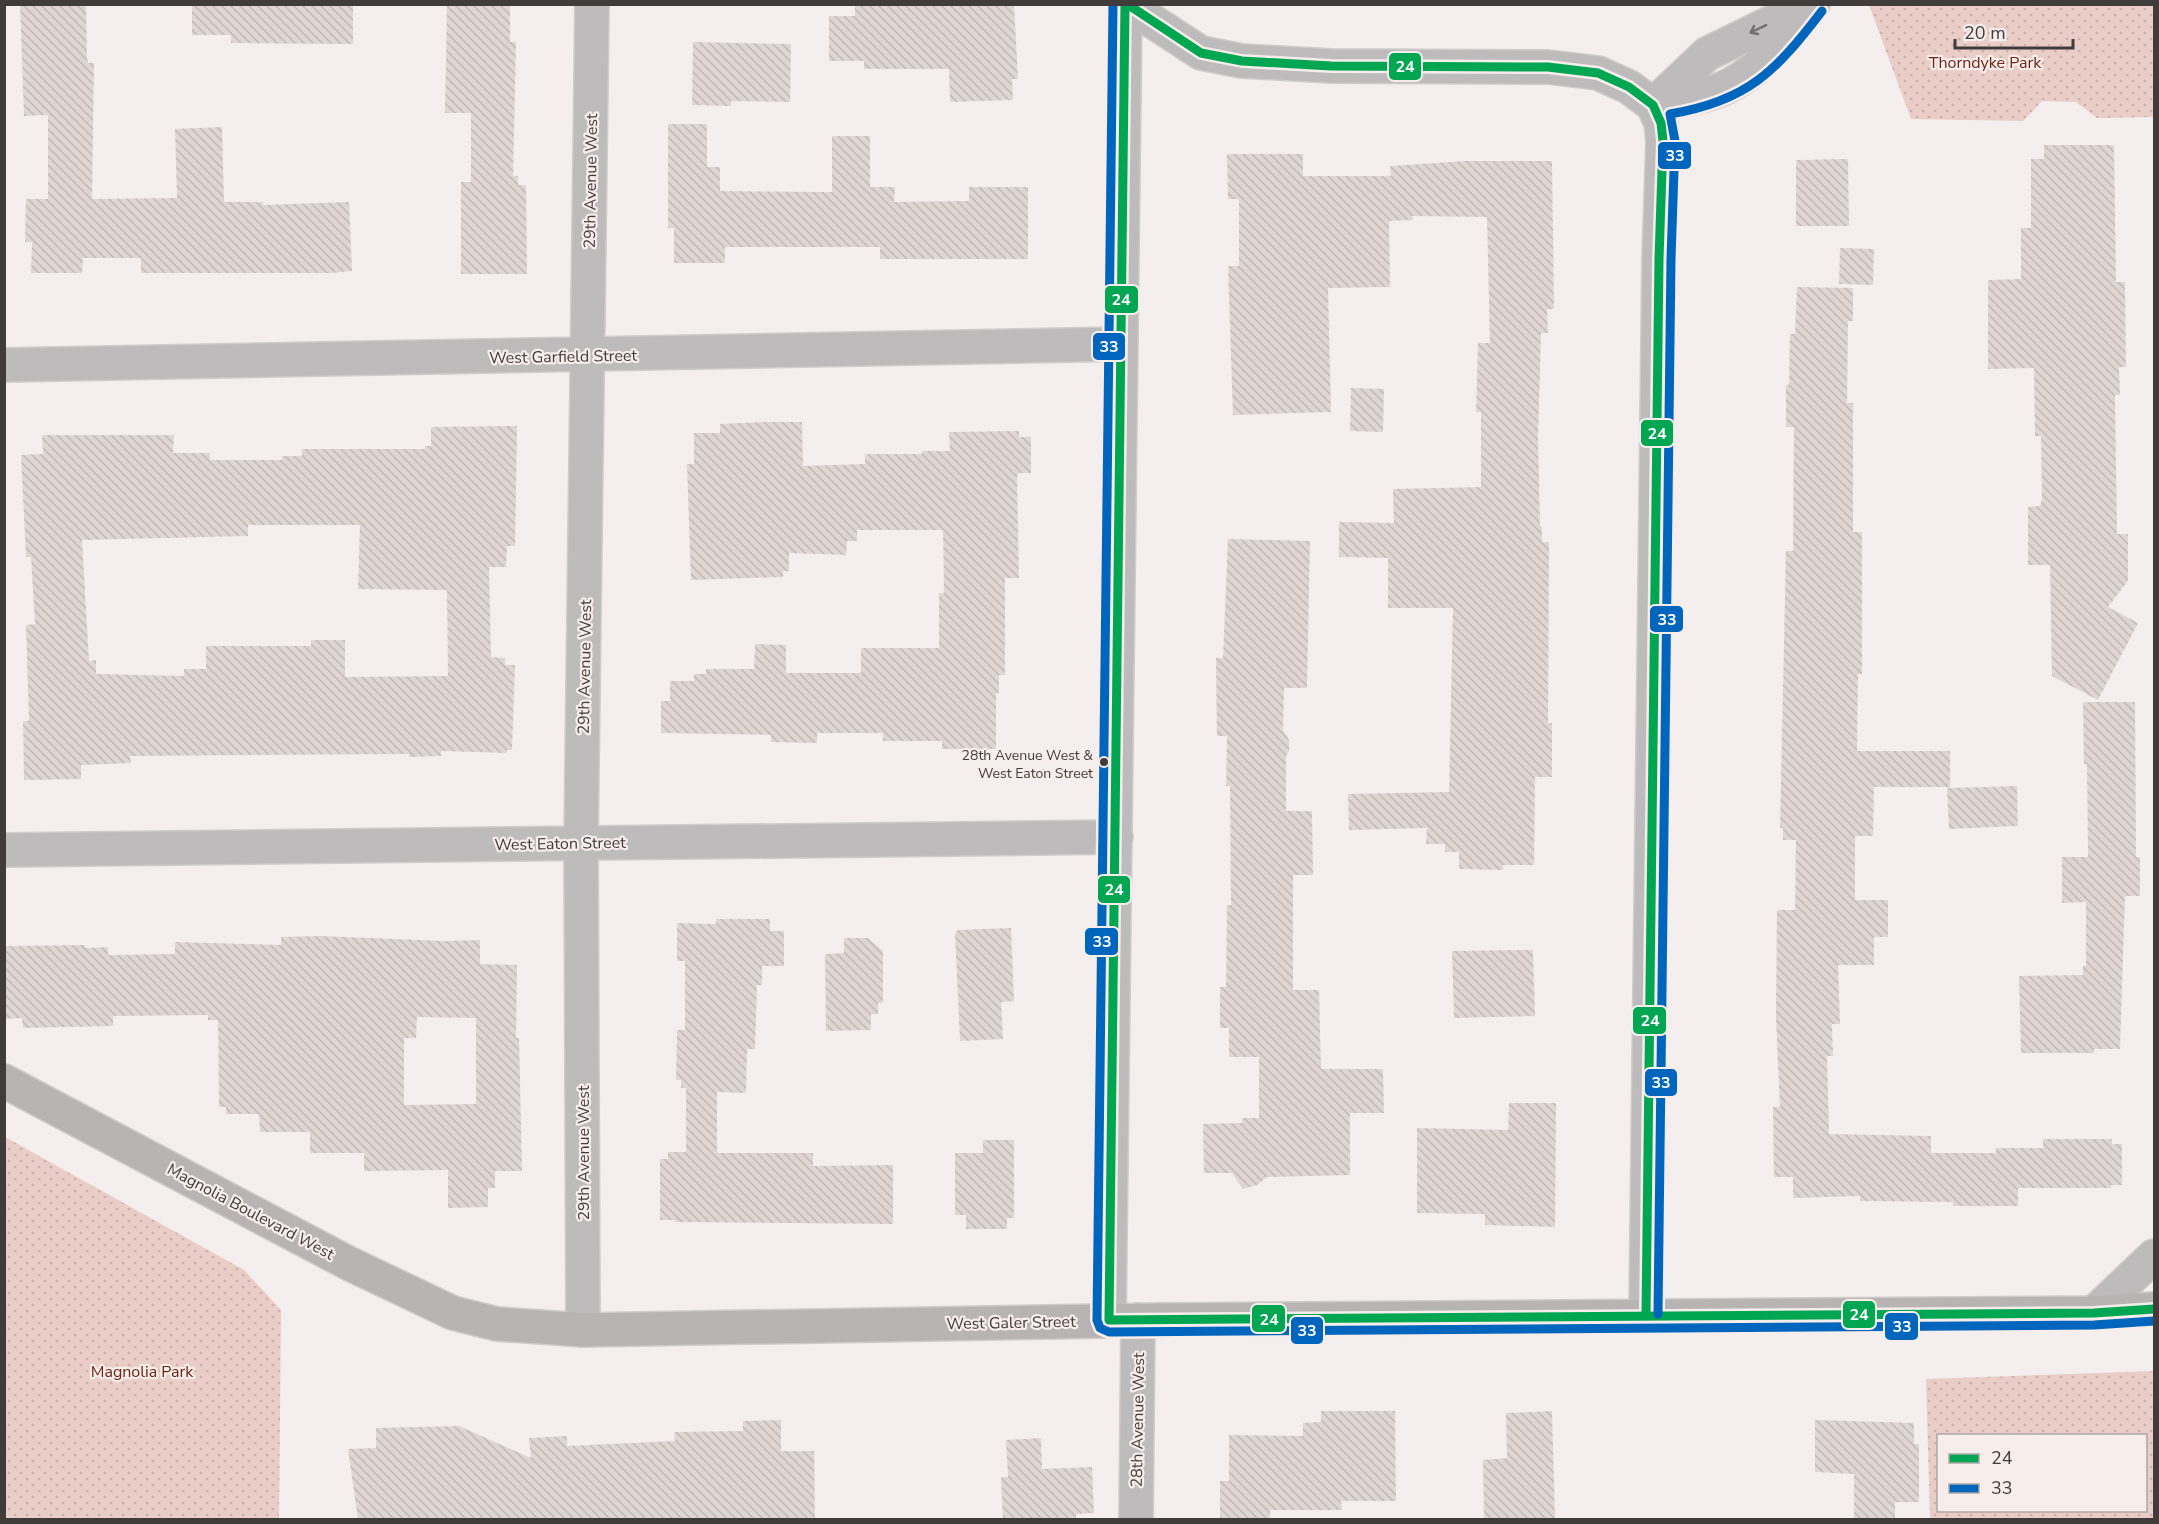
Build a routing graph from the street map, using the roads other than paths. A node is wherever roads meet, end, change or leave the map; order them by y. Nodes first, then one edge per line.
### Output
1 (592, 4) edge
2 (1125, 4) edge
3 (1811, 4) edge
4 (1653, 105) junction
5 (1121, 344) junction
6 (588, 356) junction
7 (4, 365) edge
8 (1116, 837) junction
9 (581, 842) junction
10 (4, 850) edge
11 (4, 1081) edge
12 (2154, 1256) edge
13 (2154, 1309) edge
14 (2094, 1313) junction
15 (1646, 1314) junction
16 (1123, 1320) junction
17 (505, 1324) joint
18 (584, 1330) junction
19 (1136, 1520) edge

1 - 6 street, 29th Avenue West
2 - 4 street
2 - 5 street, 28th Avenue West
3 - 4 street
4 - 15 street
5 - 6 street, West Garfield Street
5 - 8 street, 28th Avenue West
6 - 7 street, West Garfield Street
6 - 9 street, 29th Avenue West
8 - 9 street, West Eaton Street
8 - 16 street, 28th Avenue West
9 - 10 street, West Eaton Street
9 - 18 street, 29th Avenue West
11 - 17 main road, Magnolia Boulevard West
12 - 14 street
13 - 14 main road
14 - 15 main road, West Galer Street
15 - 16 main road, West Galer Street
16 - 18 main road, West Galer Street
16 - 19 street, 28th Avenue West
17 - 18 main road, West Galer Street

